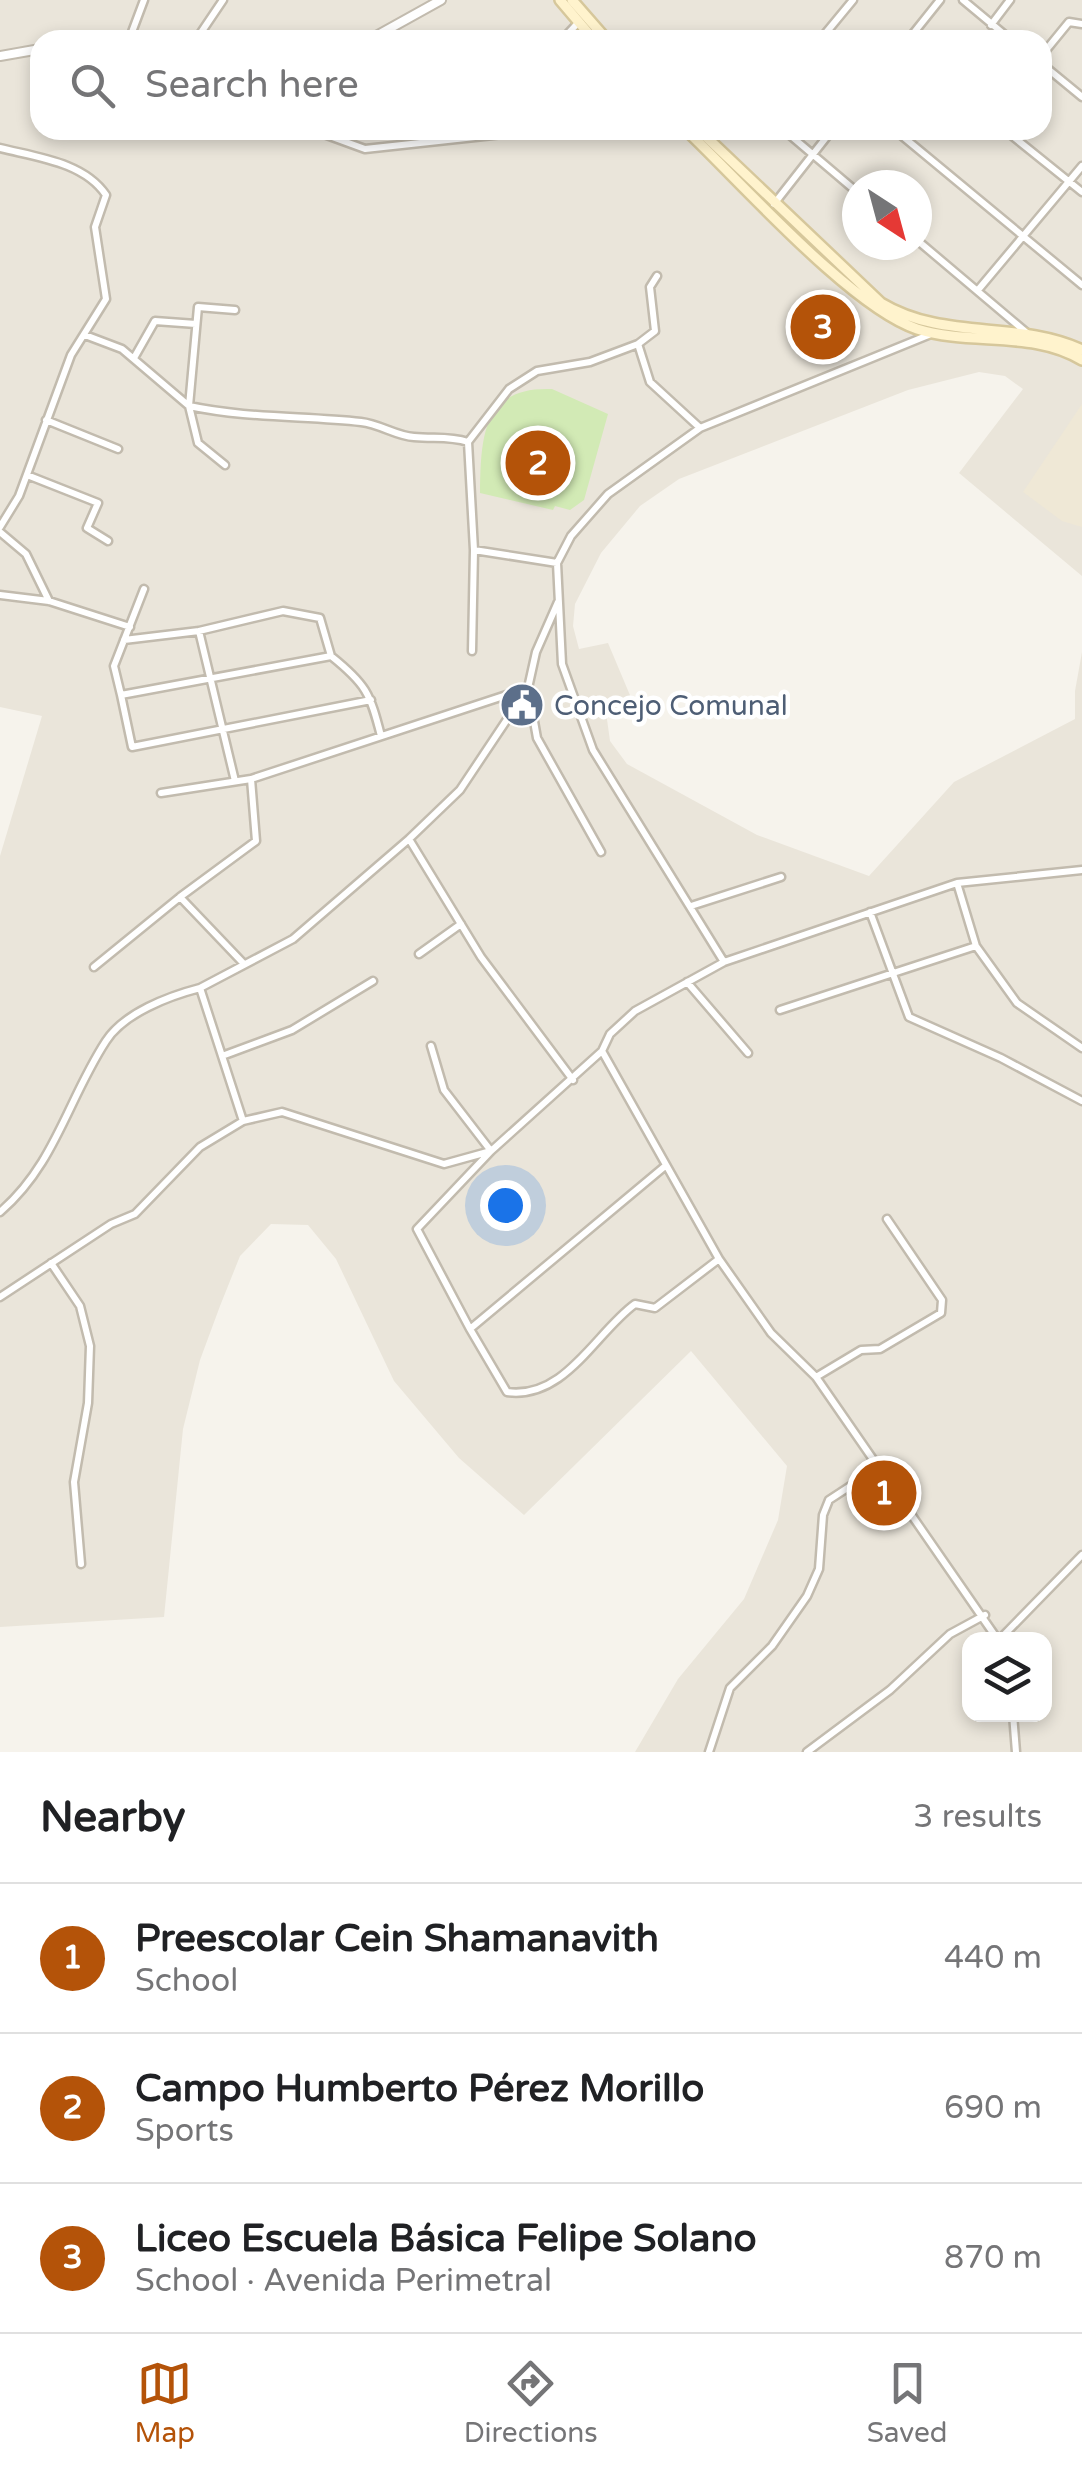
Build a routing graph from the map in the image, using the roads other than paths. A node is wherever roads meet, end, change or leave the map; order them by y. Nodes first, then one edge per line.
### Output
1 (144, 0) edge
2 (223, 0) edge
3 (441, 0) edge
4 (560, 0) edge
5 (572, 0) edge
6 (852, 0) edge
7 (940, 0) edge
8 (964, 0) edge
9 (1010, 0) edge
10 (577, 24) junction
11 (991, 24) junction
12 (1082, 24) edge
13 (133, 30) edge
14 (202, 30) edge
15 (386, 30) edge
16 (571, 30) edge
17 (583, 30) edge
18 (599, 30) edge
19 (828, 30) edge
20 (916, 30) edge
21 (998, 30) edge
22 (1052, 42) edge
23 (30, 51) edge
24 (0, 56) edge
25 (1052, 72) edge
26 (1082, 97) edge
27 (342, 140) edge
28 (442, 140) edge
29 (697, 140) edge
30 (709, 140) edge
31 (795, 140) edge
32 (823, 140) edge
33 (907, 140) edge
34 (1018, 140) edge
35 (0, 148) edge
36 (811, 154) junction
37 (1082, 166) edge
38 (842, 180) edge
39 (1070, 182) junction
40 (1082, 192) edge
41 (774, 204) junction
42 (1024, 237) junction
43 (932, 252) edge
44 (657, 276) dead end
45 (1082, 285) edge
46 (978, 290) junction
47 (235, 310) dead end
48 (196, 324) junction
49 (932, 333) junction
50 (1028, 333) junction
51 (85, 334) junction
52 (638, 344) junction
53 (1082, 350) edge
54 (134, 358) junction
55 (1082, 360) edge
56 (189, 406) junction
57 (46, 420) junction
58 (700, 428) junction
59 (468, 442) junction
60 (118, 449) dead end
61 (225, 465) dead end
62 (27, 475) junction
63 (0, 530) edge
64 (108, 540) dead end
65 (474, 550) junction
66 (556, 564) junction
67 (144, 589) dead end
68 (0, 595) edge
69 (49, 601) junction
70 (558, 601) junction
71 (130, 627) junction
72 (199, 631) junction
73 (124, 640) junction
74 (472, 651) dead end
75 (332, 656) junction
76 (210, 678) junction
77 (528, 688) junction
78 (121, 695) junction
79 (372, 700) junction
80 (221, 728) junction
81 (381, 736) junction
82 (251, 778) junction
83 (235, 781) junction
84 (161, 793) dead end
85 (408, 839) junction
86 (601, 852) dead end
87 (1082, 870) edge
88 (780, 877) dead end
89 (956, 883) junction
90 (180, 897) junction
91 (690, 906) junction
92 (870, 912) junction
93 (461, 924) junction
94 (976, 946) junction
95 (419, 954) dead end
96 (724, 962) junction
97 (244, 964) junction
98 (94, 967) dead end
99 (893, 974) junction
100 (373, 982) dead end
101 (686, 982) junction
102 (200, 988) junction
103 (780, 1010) dead end
104 (431, 1046) dead end
105 (1082, 1048) edge
106 (602, 1051) junction
107 (748, 1053) dead end
108 (222, 1056) junction
109 (573, 1080) junction
110 (1082, 1102) edge
111 (243, 1121) junction
112 (491, 1152) junction
113 (664, 1167) junction
114 (0, 1212) edge
115 (887, 1219) dead end
116 (719, 1260) junction
117 (51, 1262) junction
118 (0, 1296) edge
119 (470, 1328) junction
120 (816, 1377) junction
121 (881, 1466) junction
122 (1082, 1555) edge
123 (82, 1564) dead end
124 (984, 1615) junction
125 (994, 1632) edge
126 (1006, 1632) edge
127 (1014, 1722) edge
128 (709, 1752) edge
129 (807, 1752) edge
130 (1016, 1752) edge

1 - 13 street
2 - 14 street
3 - 15 street
4 - 10 main road
5 - 18 main road
6 - 19 street
7 - 20 street
8 - 11 street
9 - 11 street
10 - 16 street
10 - 17 main road
11 - 21 street
12 - 22 street
23 - 24 street
25 - 26 street
27 - 28 street
29 - 49 main road
30 - 41 main road
31 - 36 street
32 - 36 street
33 - 42 street
34 - 39 street
35 - 51 street
36 - 38 street
36 - 41 street
37 - 39 street
39 - 40 street
39 - 42 street
41 - 50 main road
42 - 45 street
42 - 46 street
43 - 46 street
44 - 52 street
46 - 50 street
47 - 48 street
48 - 54 street
48 - 56 street
49 - 55 main road
49 - 58 street
50 - 53 main road
51 - 54 street
51 - 57 street
52 - 58 street
52 - 59 street
54 - 56 street
56 - 59 street
56 - 61 street
57 - 60 street
57 - 62 street
58 - 66 street
59 - 65 street
62 - 63 street
62 - 64 street
63 - 69 street
65 - 66 street
65 - 74 street
66 - 70 street
67 - 71 street
68 - 69 street
69 - 71 street
70 - 77 street
70 - 91 street
71 - 73 street
72 - 73 street
72 - 75 street
72 - 76 street
73 - 78 street
75 - 76 street
75 - 79 street
76 - 78 street
76 - 80 street
77 - 81 street
77 - 85 street
77 - 86 street
78 - 80 street
79 - 80 street
79 - 81 street
80 - 83 street
81 - 82 street
82 - 83 street
82 - 90 street
83 - 84 street
85 - 93 street
85 - 97 street
87 - 89 street
88 - 91 street
89 - 92 street
89 - 94 street
90 - 97 street
90 - 98 street
91 - 96 street
92 - 96 street
92 - 99 street
93 - 95 street
93 - 109 street
94 - 99 street
94 - 105 street
96 - 101 street
97 - 102 street
99 - 103 street
99 - 110 street
100 - 108 street
101 - 106 street
101 - 107 street
102 - 108 street
102 - 114 street
104 - 112 street
106 - 109 street
106 - 113 street
108 - 111 street
109 - 112 street
111 - 112 street
111 - 117 street
112 - 119 street
113 - 116 street
113 - 119 street
115 - 120 street
116 - 119 street
116 - 120 street
117 - 118 street
117 - 123 street
120 - 121 street
121 - 124 street
121 - 128 street
122 - 126 street
124 - 125 street
124 - 129 street
127 - 130 street

